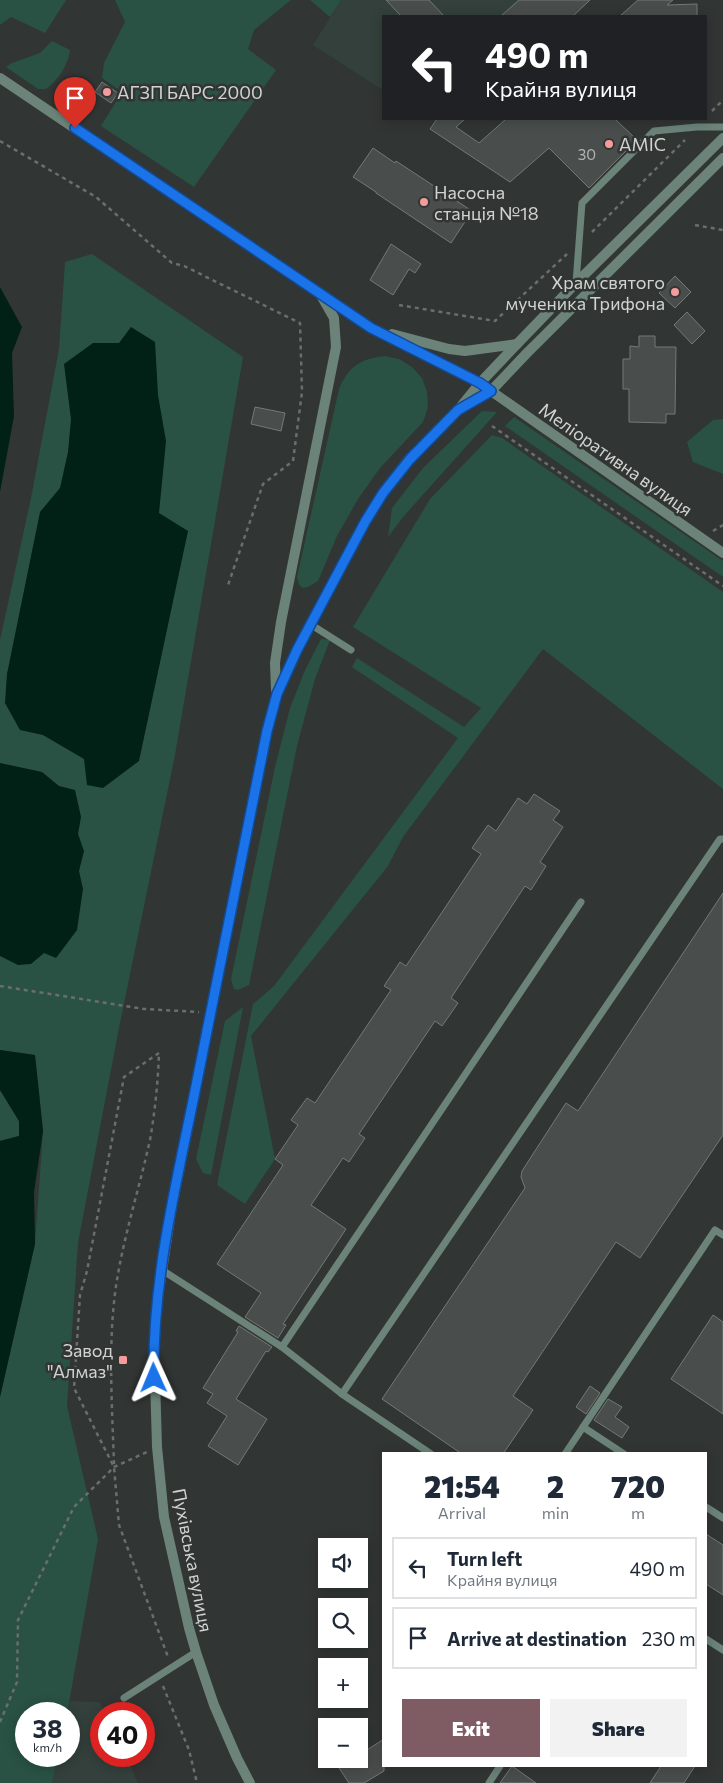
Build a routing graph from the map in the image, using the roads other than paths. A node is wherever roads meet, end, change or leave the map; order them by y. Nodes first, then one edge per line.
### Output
1 (0, 78) edge
2 (723, 127) edge
3 (723, 138) edge
4 (723, 158) edge
5 (576, 283) junction
6 (320, 294) junction
7 (371, 328) junction
8 (517, 344) junction
9 (480, 383) junction
10 (491, 391) junction
11 (458, 410) junction
12 (723, 553) edge
13 (310, 624) junction
14 (351, 650) dead end
15 (277, 694) junction
16 (723, 839) edge
17 (581, 902) dead end
18 (723, 1235) edge
19 (162, 1270) junction
20 (282, 1347) junction
21 (342, 1394) junction
22 (583, 1427) junction
23 (428, 1452) edge
24 (567, 1452) edge
25 (621, 1452) edge
26 (707, 1508) edge
27 (723, 1518) edge
28 (707, 1640) edge
29 (723, 1650) edge
30 (196, 1652) junction
31 (124, 1698) dead end
32 (499, 1767) edge
33 (250, 1783) edge
34 (489, 1783) edge

1 - 6 street
2 - 5 lane
3 - 5 street, Пухівська вулиця
4 - 10 street, Пухівська вулиця
5 - 8 street, Пухівська вулиця
6 - 7 street
6 - 15 street
7 - 8 street
7 - 9 street, Меліоративна вулиця
8 - 9 street, Пухівська вулиця
9 - 10 street, Меліоративна вулиця
9 - 11 street, Пухівська вулиця
10 - 11 street, Пухівська вулиця
10 - 12 street, Меліоративна вулиця
11 - 13 street, Пухівська вулиця
13 - 14 lane
13 - 15 street, Пухівська вулиця
15 - 19 street, Пухівська вулиця
16 - 21 lane
17 - 20 lane
18 - 22 lane
19 - 20 lane
19 - 30 street, Пухівська вулиця
20 - 21 lane
21 - 23 lane
22 - 24 lane
22 - 25 lane
26 - 27 lane
28 - 29 lane
30 - 31 lane
30 - 33 street, Пухівська вулиця
32 - 34 lane

